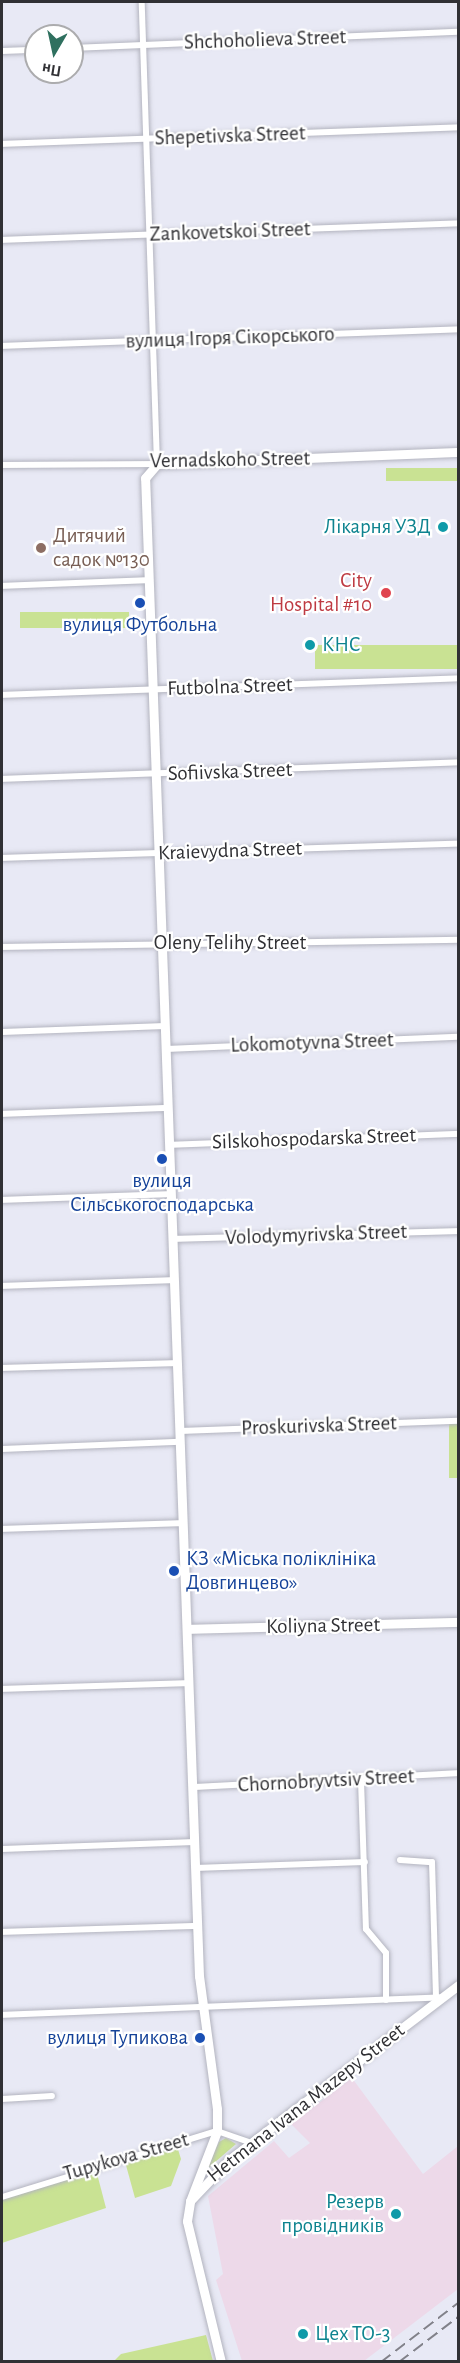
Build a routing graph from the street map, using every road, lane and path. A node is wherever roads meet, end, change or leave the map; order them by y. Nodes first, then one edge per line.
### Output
1 (142, 2) edge
2 (459, 32) edge
3 (144, 45) junction
4 (84, 48) edge
5 (24, 50) edge
6 (2, 51) edge
7 (459, 127) edge
8 (146, 139) junction
9 (2, 144) edge
10 (459, 223) edge
11 (148, 236) junction
12 (2, 240) edge
13 (459, 329) edge
14 (152, 342) junction
15 (2, 346) edge
16 (459, 452) edge
17 (157, 464) junction
18 (2, 465) edge
19 (149, 580) junction
20 (2, 586) edge
21 (459, 678) edge
22 (153, 690) junction
23 (2, 695) edge
24 (459, 762) edge
25 (156, 775) junction
26 (2, 779) edge
27 (459, 844) edge
28 (159, 853) junction
29 (2, 858) edge
30 (459, 940) edge
31 (162, 945) junction
32 (2, 947) edge
33 (165, 1026) junction
34 (2, 1032) edge
35 (459, 1038) edge
36 (166, 1049) junction
37 (168, 1108) junction
38 (2, 1114) edge
39 (459, 1134) edge
40 (169, 1145) junction
41 (171, 1194) junction
42 (2, 1200) edge
43 (459, 1231) edge
44 (173, 1239) junction
45 (174, 1280) junction
46 (2, 1286) edge
47 (177, 1363) junction
48 (2, 1368) edge
49 (459, 1421) edge
50 (180, 1431) junction
51 (180, 1442) junction
52 (2, 1449) edge
53 (183, 1523) junction
54 (2, 1529) edge
55 (459, 1622) edge
56 (187, 1629) junction
57 (189, 1683) junction
58 (2, 1689) edge
59 (459, 1773) edge
60 (361, 1780) junction
61 (192, 1787) junction
62 (195, 1842) junction
63 (2, 1849) edge
64 (400, 1860) dead end
65 (364, 1862) junction
66 (195, 1868) junction
67 (198, 1926) junction
68 (2, 1932) edge
69 (459, 1985) edge
70 (440, 1997) junction
71 (386, 2000) junction
72 (203, 2009) junction
73 (2, 2015) edge
74 (52, 2096) dead end
75 (2, 2099) edge
76 (217, 2131) junction
77 (250, 2143) junction
78 (2, 2197) edge
79 (190, 2201) junction
80 (221, 2361) edge

1 - 3 street
2 - 3 street, Shchoholieva Street
3 - 4 street, Shchoholieva Street
3 - 8 street
5 - 6 street
7 - 8 street, Shepetivska Street
8 - 9 street, Shepetivska Street
8 - 11 street
10 - 11 street, Zankovetskoi Street
11 - 12 street, Zankovetskoi Street
11 - 14 street
13 - 14 street, вулиця Ігоря Сікорського
14 - 15 street, вулиця Ігоря Сікорського
14 - 17 street
16 - 17 street, Vernadskoho Street
17 - 18 street, Vernadskoho Street
17 - 19 street
19 - 20 street
19 - 22 street
21 - 22 street, Futbolna Street
22 - 23 street, Futbolna Street
22 - 25 street
24 - 25 street, Sofiivska Street
25 - 26 street, Sofiivska Street
25 - 28 street
27 - 28 street, Kraievydna Street
28 - 29 street, Kraievydna Street
28 - 31 street
30 - 31 street, Oleny Telihy Street
31 - 32 street, Oleny Telihy Street
31 - 33 street
33 - 34 street
33 - 36 street
35 - 36 street, Lokomotyvna Street
36 - 37 street
37 - 38 street
37 - 40 street
39 - 40 street, Silskohospodarska Street
40 - 41 street
41 - 42 street
41 - 44 street
43 - 44 street, Volodymyrivska Street
44 - 45 street
45 - 46 street
45 - 47 street
47 - 48 street
47 - 50 street
49 - 50 street, Proskurivska Street
50 - 51 street
51 - 52 street
51 - 53 street
53 - 54 street
53 - 56 street
55 - 56 street, Koliyna Street
56 - 57 street
57 - 58 street
57 - 61 street
59 - 60 street, Chornobryvtsiv Street
60 - 61 street, Chornobryvtsiv Street
60 - 65 street
61 - 62 street
62 - 63 street
62 - 66 street
64 - 70 street
65 - 66 street
65 - 71 street
66 - 67 street
67 - 68 street
67 - 72 street
69 - 70 street, Hetmana Ivana Mazepy Street
70 - 71 street, Hetmana Ivana Mazepy Street
70 - 77 street, Hetmana Ivana Mazepy Street
71 - 72 street, Hetmana Ivana Mazepy Street
72 - 73 street, Hetmana Ivana Mazepy Street
72 - 76 street
74 - 75 street
76 - 77 street, Tupykova Street
76 - 78 street, Tupykova Street
76 - 79 street
77 - 79 street, Hetmana Ivana Mazepy Street
79 - 80 street, Hetmana Ivana Mazepy Street

